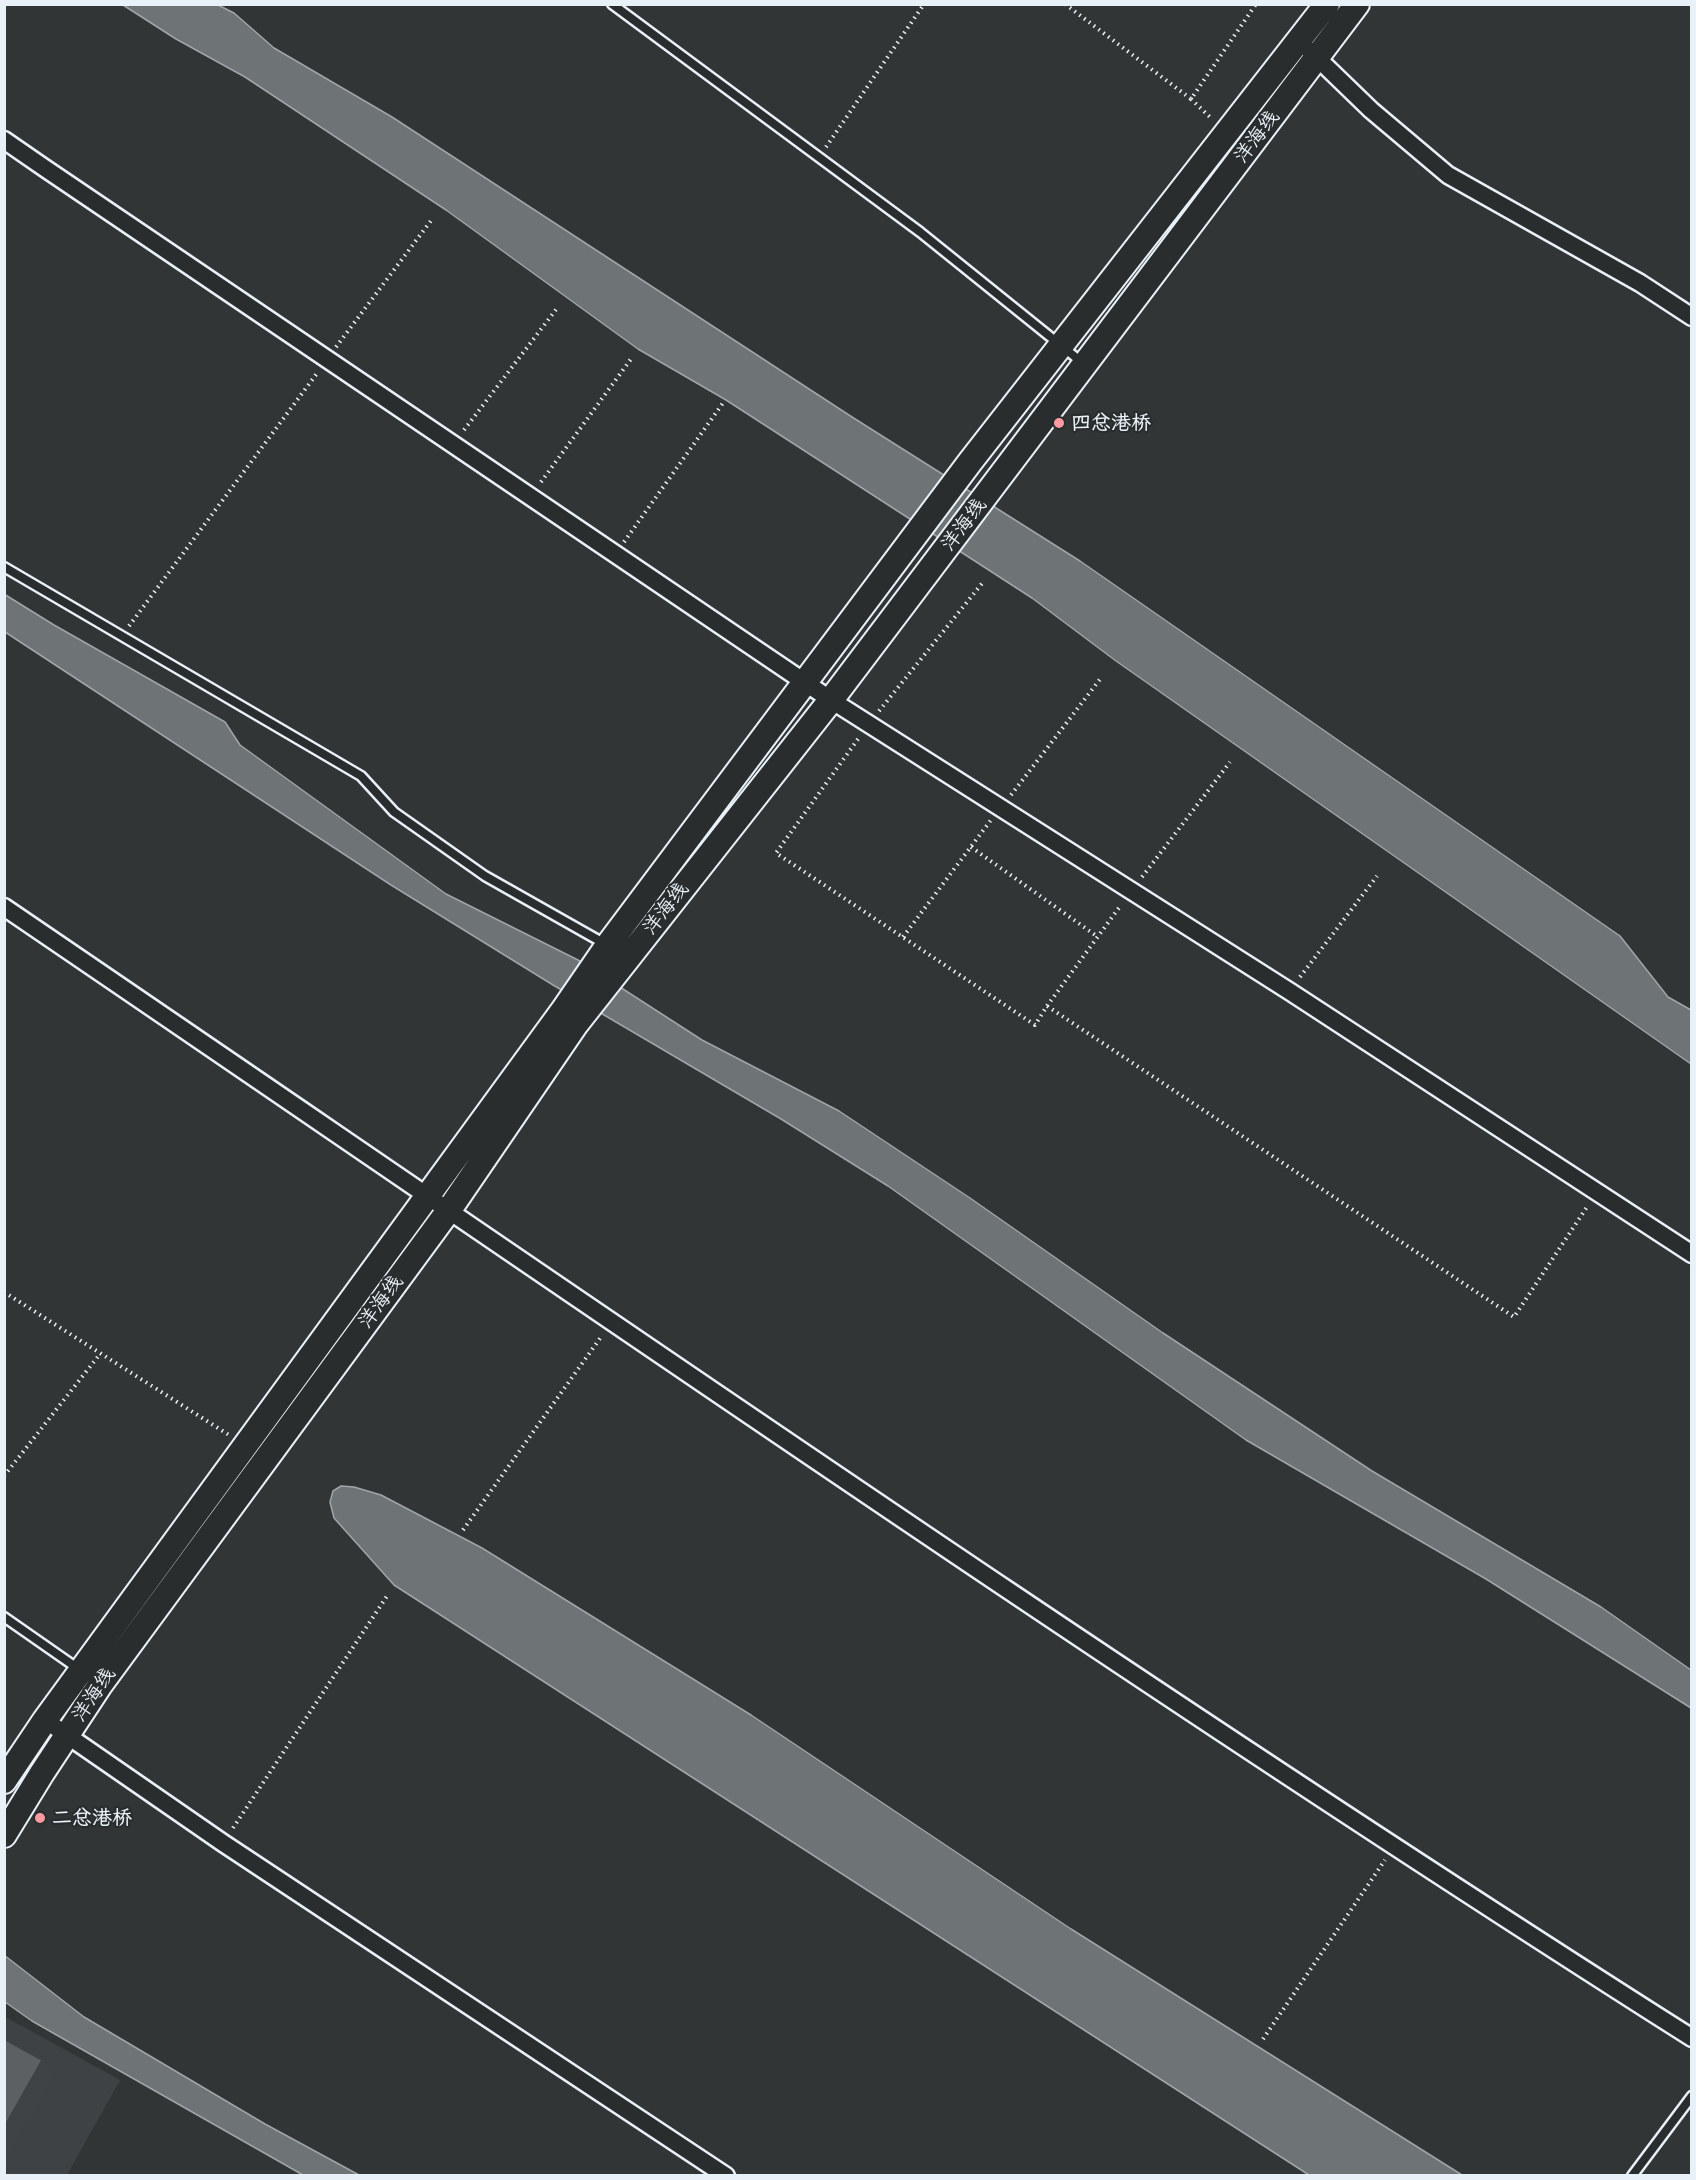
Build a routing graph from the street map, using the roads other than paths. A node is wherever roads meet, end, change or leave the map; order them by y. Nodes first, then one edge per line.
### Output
1 (612, 4) edge
2 (1327, 4) edge
3 (1357, 4) edge
4 (1300, 41) junction
5 (1317, 58) junction
6 (4, 140) edge
7 (1692, 317) edge
8 (1061, 345) junction
9 (1084, 364) junction
10 (4, 567) edge
11 (804, 682) junction
12 (831, 700) junction
13 (4, 907) edge
14 (613, 957) junction
15 (570, 1017) junction
16 (428, 1196) junction
17 (449, 1210) junction
18 (1692, 1254) edge
19 (4, 1617) edge
20 (90, 1678) junction
21 (45, 1720) junction
22 (67, 1735) junction
23 (4, 1781) edge
24 (4, 1835) edge
25 (1692, 2038) edge
26 (1692, 2096) edge
27 (726, 2175) edge
28 (1632, 2175) edge

1 - 8 lane
2 - 4 main road, 洋海线
3 - 5 main road, 洋海线
4 - 5 street
4 - 8 main road, 洋海线
5 - 7 street
5 - 9 main road, 洋海线
6 - 11 street
8 - 9 lane
8 - 11 main road, 洋海线
9 - 12 main road, 洋海线
10 - 14 lane
11 - 12 street
11 - 14 main road, 洋海线
12 - 14 main road, 洋海线
12 - 18 street
13 - 16 street
14 - 15 main road, 洋海线
15 - 16 main road, 洋海线
15 - 17 main road, 洋海线
16 - 17 street
16 - 20 main road, 洋海线
17 - 20 main road, 洋海线
17 - 25 street
19 - 20 lane
20 - 21 main road, 洋海线
20 - 22 main road, 洋海线
21 - 22 street
21 - 23 main road, 洋海线
22 - 24 main road, 洋海线
22 - 27 street
26 - 28 lane

